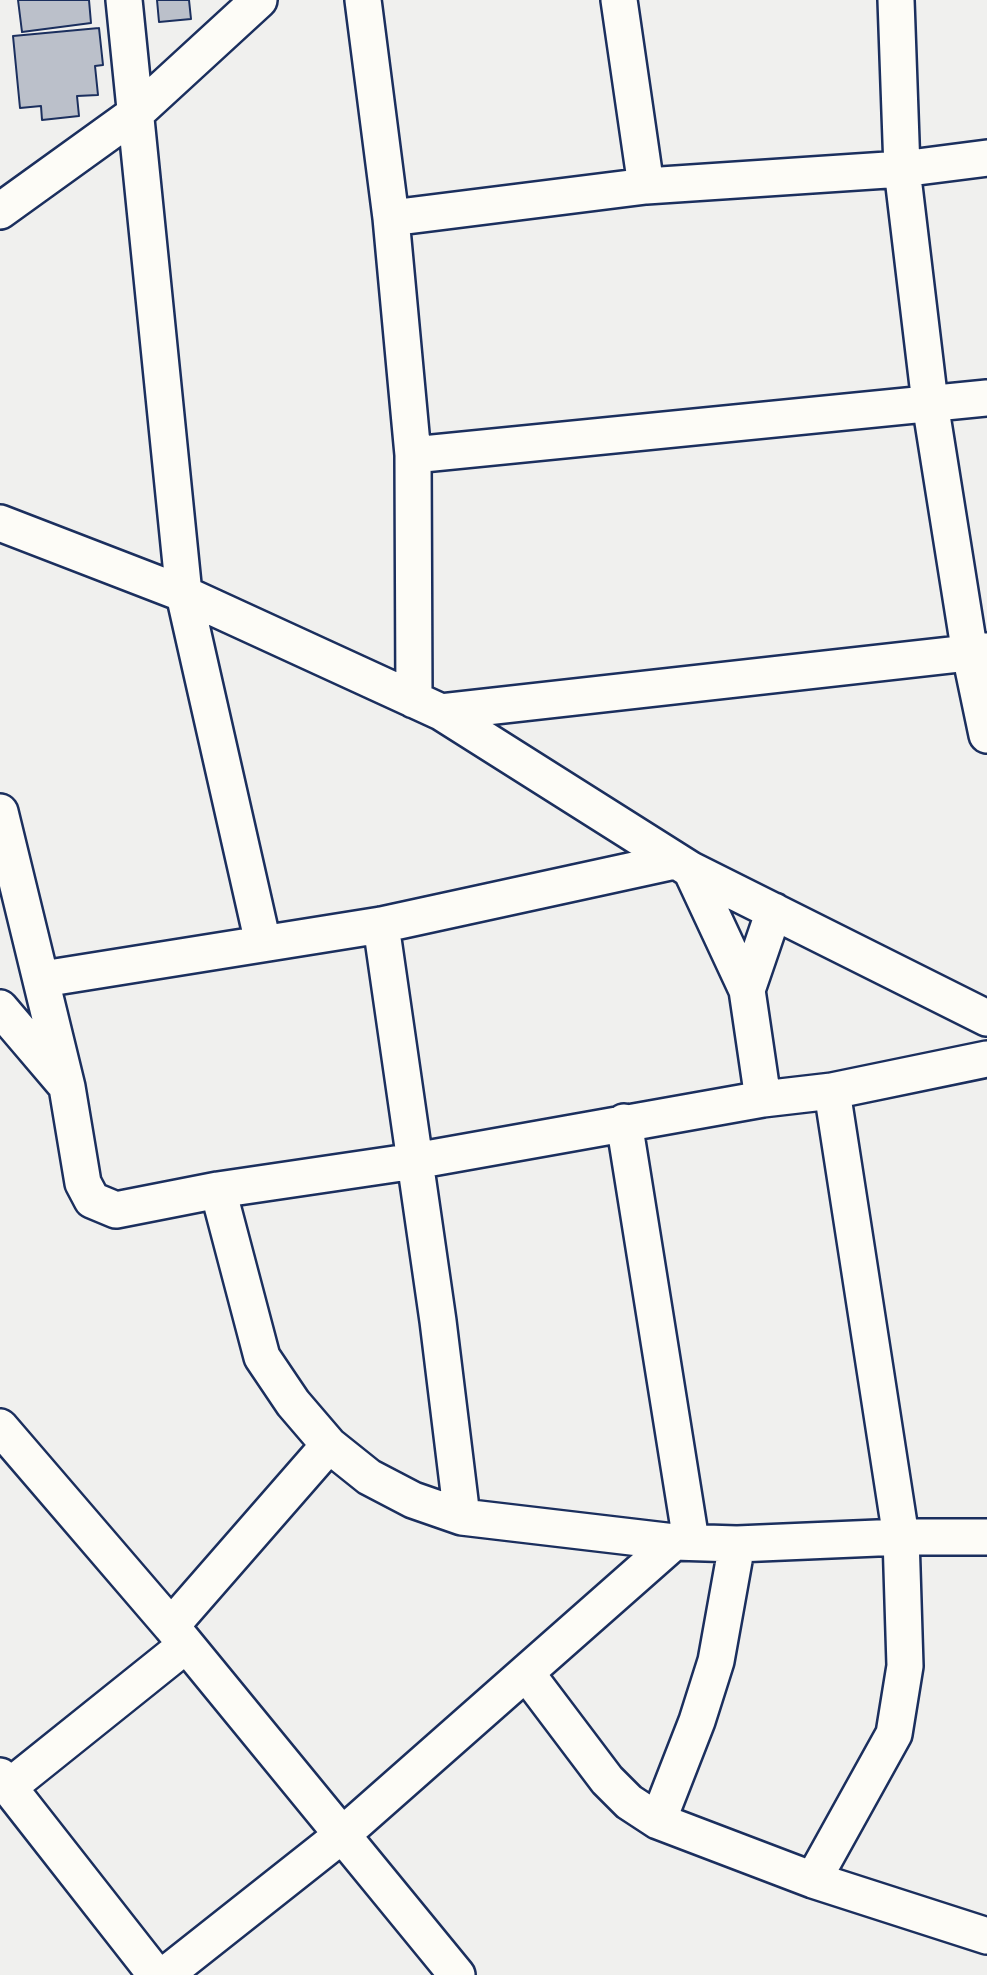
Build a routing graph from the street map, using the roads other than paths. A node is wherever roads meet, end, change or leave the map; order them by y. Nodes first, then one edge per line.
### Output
1 (124, 0) edge
2 (259, 0) edge
3 (363, 0) edge
4 (619, 0) edge
5 (896, 0) edge
6 (136, 113) junction
7 (987, 158) edge
8 (902, 169) junction
9 (646, 186) junction
10 (0, 211) edge
11 (391, 218) junction
12 (987, 398) edge
13 (930, 403) junction
14 (413, 455) junction
15 (0, 523) edge
16 (184, 594) junction
17 (978, 652) edge
18 (427, 706) junction
19 (987, 735) edge
20 (0, 812) edge
21 (683, 866) junction
22 (774, 911) junction
23 (381, 925) junction
24 (264, 943) junction
25 (43, 979) junction
26 (747, 990) junction
27 (0, 1008) edge
28 (987, 1018) edge
29 (987, 1059) edge
30 (67, 1087) junction
31 (832, 1091) junction
32 (763, 1099) junction
33 (624, 1122) junction
34 (415, 1161) junction
35 (218, 1190) junction
36 (0, 1426) edge
37 (329, 1445) junction
38 (462, 1517) junction
39 (901, 1537) junction
40 (987, 1537) edge
41 (682, 1542) junction
42 (737, 1544) junction
43 (179, 1636) junction
44 (527, 1674) junction
45 (5, 1782) edge
46 (659, 1821) junction
47 (342, 1835) junction
48 (813, 1880) junction
49 (987, 1936) edge
50 (156, 1975) edge
51 (165, 1975) edge
52 (457, 1975) edge

1 - 6 street
2 - 6 street
3 - 11 street
4 - 9 street
5 - 8 street
6 - 10 street
6 - 16 street
7 - 8 street
8 - 9 street
8 - 13 street
9 - 11 street
11 - 14 street
12 - 13 street
13 - 14 street
13 - 17 street
14 - 18 street
15 - 16 street
16 - 18 street
16 - 24 street
17 - 18 street
17 - 19 street
18 - 21 street
20 - 25 street
21 - 22 street
21 - 23 street
21 - 26 street
22 - 26 street
22 - 28 street
23 - 24 street
23 - 34 street
24 - 25 street
25 - 30 street
26 - 32 street
27 - 30 street
29 - 31 street
30 - 35 street
31 - 32 street
31 - 39 street
32 - 33 street
33 - 34 street
33 - 41 street
34 - 35 street
34 - 38 street
35 - 37 street
36 - 43 street
37 - 38 street
37 - 43 street
38 - 41 street
39 - 40 street
39 - 42 street
39 - 48 street
41 - 42 street
41 - 44 street
42 - 46 street
43 - 45 street
43 - 47 street
44 - 46 street
44 - 47 street
45 - 50 street
46 - 48 street
47 - 51 street
47 - 52 street
48 - 49 street

